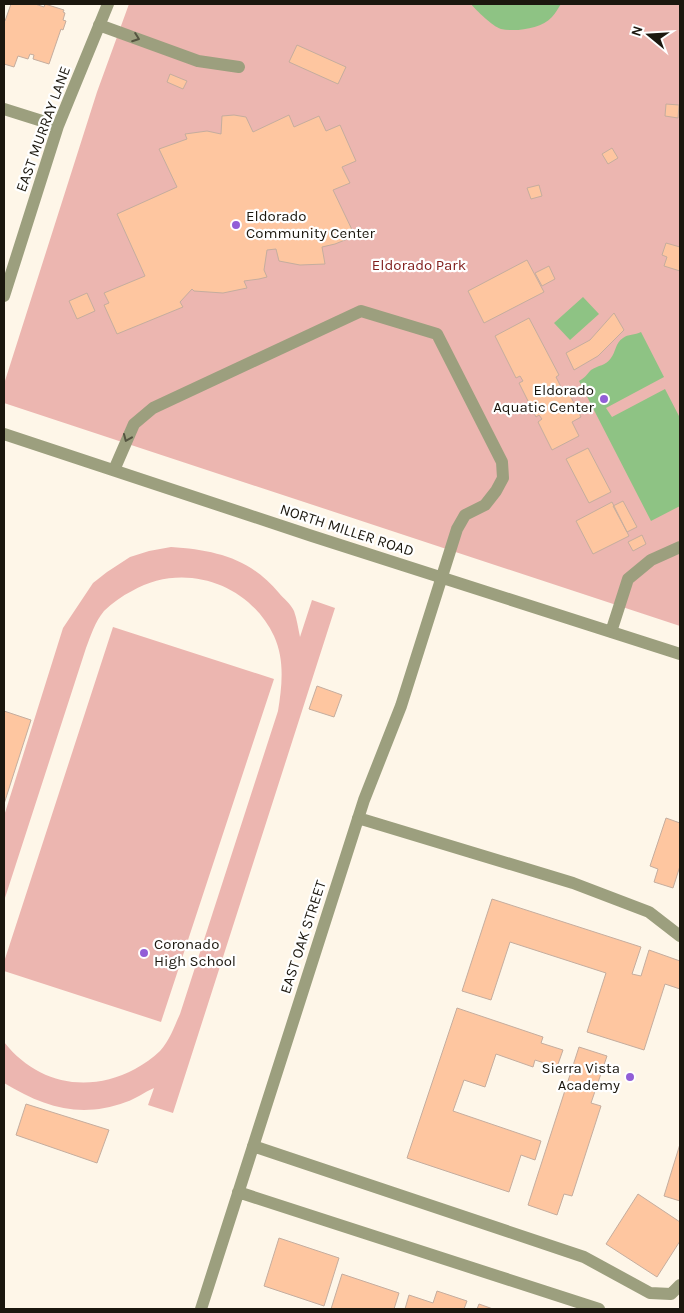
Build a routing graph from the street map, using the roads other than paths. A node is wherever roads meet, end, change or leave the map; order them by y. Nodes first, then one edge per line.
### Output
1 (108, 4) edge
2 (99, 25) junction
3 (239, 66) dead end
4 (4, 109) edge
5 (58, 126) junction
6 (4, 296) edge
7 (4, 434) edge
8 (114, 470) junction
9 (680, 548) edge
10 (441, 577) junction
11 (611, 632) junction
12 (680, 654) edge
13 (358, 818) junction
14 (680, 936) edge
15 (253, 1146) junction
16 (238, 1192) junction
17 (680, 1285) edge
18 (203, 1309) edge
19 (599, 1309) edge

1 - 2 street, EAST MURRAY LANE
2 -> 3 street
2 - 5 street, EAST MURRAY LANE
4 - 5 street
5 - 6 street, EAST MURRAY LANE
7 - 8 street, NORTH MILLER ROAD
8 - 10 street, NORTH MILLER ROAD
10 -> 8 street, EAST OAK STREET
9 - 11 street
10 - 11 street, NORTH MILLER ROAD
10 - 13 street, EAST OAK STREET
11 - 12 street, NORTH MILLER ROAD
13 - 14 street
13 - 15 street, EAST OAK STREET
15 - 16 street, EAST OAK STREET
15 - 17 street
16 - 18 street, EAST OAK STREET
16 - 19 street

